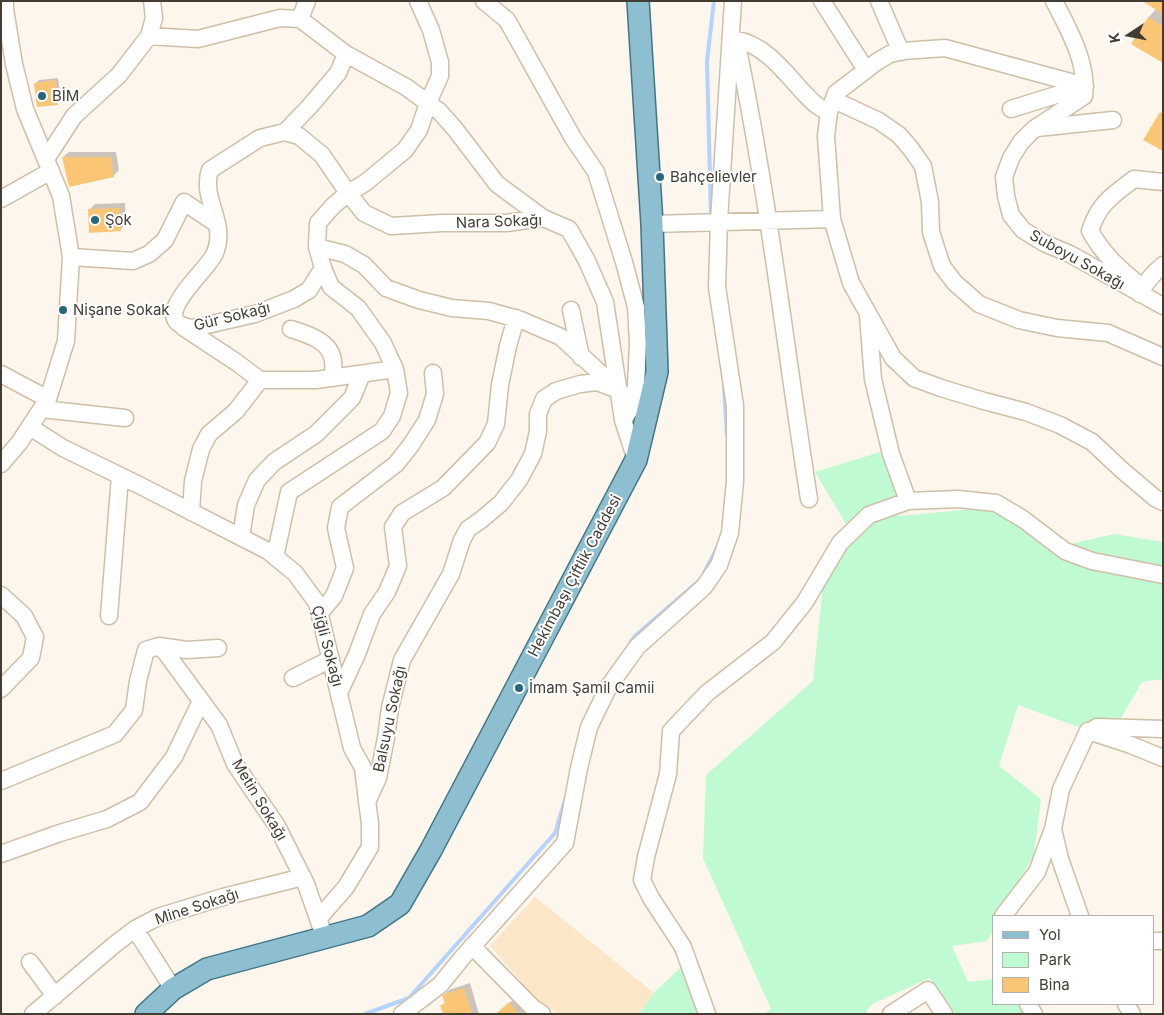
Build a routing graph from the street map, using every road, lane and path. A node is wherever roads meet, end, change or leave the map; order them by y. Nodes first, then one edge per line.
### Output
1 (5, 1) edge
2 (152, 1) edge
3 (308, 1) edge
4 (418, 1) edge
5 (484, 1) edge
6 (638, 1) edge
7 (733, 1) edge
8 (822, 1) edge
9 (879, 1) edge
10 (1054, 1) edge
11 (300, 19) junction
12 (731, 24) junction
13 (149, 36) junction
14 (736, 40) junction
15 (901, 52) junction
16 (346, 54) junction
17 (866, 70) junction
18 (1085, 86) junction
19 (428, 103) junction
20 (831, 106) junction
21 (1011, 109) dead end
22 (1113, 120) dead end
23 (1034, 129) junction
24 (285, 132) junction
25 (48, 165) junction
26 (1163, 182) edge
27 (348, 193) junction
28 (1, 199) edge
29 (543, 218) junction
30 (832, 219) junction
31 (768, 220) junction
32 (712, 222) junction
33 (217, 224) junction
34 (652, 224) junction
35 (317, 247) junction
36 (71, 257) junction
37 (1163, 265) edge
38 (323, 268) junction
39 (1141, 291) junction
40 (1163, 306) edge
41 (571, 310) dead end
42 (868, 313) junction
43 (516, 318) junction
44 (183, 327) junction
45 (291, 329) dead end
46 (582, 356) junction
47 (1163, 357) edge
48 (395, 369) junction
49 (433, 373) dead end
50 (1, 374) edge
51 (362, 374) junction
52 (333, 378) junction
53 (260, 380) junction
54 (619, 390) junction
55 (45, 404) junction
56 (125, 418) dead end
57 (623, 420) junction
58 (30, 427) junction
59 (636, 460) junction
60 (1, 464) edge
61 (120, 476) junction
62 (809, 499) dead end
63 (908, 501) junction
64 (1163, 502) edge
65 (191, 512) junction
66 (241, 537) junction
67 (275, 557) junction
68 (1163, 575) edge
69 (1, 595) edge
70 (320, 613) junction
71 (109, 616) dead end
72 (159, 646) junction
73 (218, 648) dead end
74 (331, 659) junction
75 (293, 678) dead end
76 (1, 689) edge
77 (339, 693) junction
78 (201, 701) junction
79 (1163, 729) edge
80 (1088, 731) junction
81 (1163, 758) edge
82 (1, 781) edge
83 (367, 802) junction
84 (1053, 829) junction
85 (1, 854) edge
86 (303, 877) junction
87 (1004, 915) edge
88 (1080, 915) edge
89 (322, 928) junction
90 (135, 929) junction
91 (472, 946) junction
92 (30, 962) dead end
93 (172, 989) junction
94 (55, 996) junction
95 (33, 1014) edge
96 (146, 1014) edge
97 (402, 1014) edge
98 (542, 1014) edge
99 (707, 1014) edge
100 (891, 1014) edge
101 (944, 1014) edge

1 - 25 street
2 - 13 street
3 - 11 street
4 - 19 street
5 - 57 street
6 - 34 main road, Hekimbaşı Çiftlik Caddesi
7 - 12 street
8 - 17 street
9 - 15 street
10 - 18 street
11 - 13 street
11 - 16 street
12 - 14 street
12 - 32 street
13 - 25 street
14 - 20 street
14 - 31 street
15 - 17 street
15 - 18 street
16 - 19 street
16 - 24 street
17 - 20 street
18 - 21 street
18 - 23 street, Suboyu Sokağı
19 - 27 street
19 - 29 street
20 - 30 street
20 - 47 street
22 - 23 street
23 - 39 street, Suboyu Sokağı
24 - 27 street, Nara Sokağı
24 - 33 street, Gür Sokağı
25 - 28 street
25 - 36 street
26 - 39 street
27 - 29 street, Nara Sokağı
27 - 35 street
29 - 54 street, Nara Sokağı
30 - 31 street
30 - 42 street
31 - 32 street
31 - 62 street
32 - 34 street
32 - 91 street
33 - 36 street
33 - 44 street, Gür Sokağı
34 - 59 main road, Hekimbaşı Çiftlik Caddesi
35 - 38 street
35 - 43 street
36 - 55 street
37 - 39 street
38 - 44 street, Gür Sokağı
38 - 48 street
39 - 40 street, Suboyu Sokağı
41 - 46 street
42 - 63 street
42 - 64 street
43 - 46 street
43 - 77 street
44 - 53 street
45 - 52 street
46 - 54 street
48 - 51 street
48 - 67 street
49 - 70 street
50 - 55 street
51 - 52 street
51 - 66 street
52 - 53 street
53 - 65 street
54 - 57 street, Nara Sokağı
54 - 83 street, Balsuyu Sokağı
55 - 56 street
55 - 58 street
57 - 59 street, Nara Sokağı
58 - 60 street
58 - 61 street, Çiğli Sokağı
59 - 89 main road, Hekimbaşı Çiftlik Caddesi
61 - 65 street, Çiğli Sokağı
61 - 71 street
63 - 68 street
63 - 99 street
65 - 66 street, Çiğli Sokağı
66 - 67 street, Çiğli Sokağı
67 - 70 street, Çiğli Sokağı
69 - 76 street
70 - 74 street, Çiğli Sokağı
72 - 73 street
72 - 78 street, Metin Sokağı
72 - 82 street
74 - 75 street
74 - 77 street, Çiğli Sokağı
77 - 83 street, Çiğli Sokağı
78 - 85 street
78 - 86 street, Metin Sokağı
79 - 80 street
80 - 81 street
80 - 84 street
83 - 89 street, Çiğli Sokağı
84 - 87 street
84 - 88 street
86 - 89 street, Metin Sokağı
86 - 90 street, Mine Sokağı
89 - 93 main road, Hekimbaşı Çiftlik Caddesi
90 - 93 street
90 - 94 street, Mine Sokağı
91 - 97 street
91 - 98 street
92 - 94 street
93 - 96 main road, Hekimbaşı Çiftlik Caddesi
94 - 95 street, Mine Sokağı
100 - 101 street

